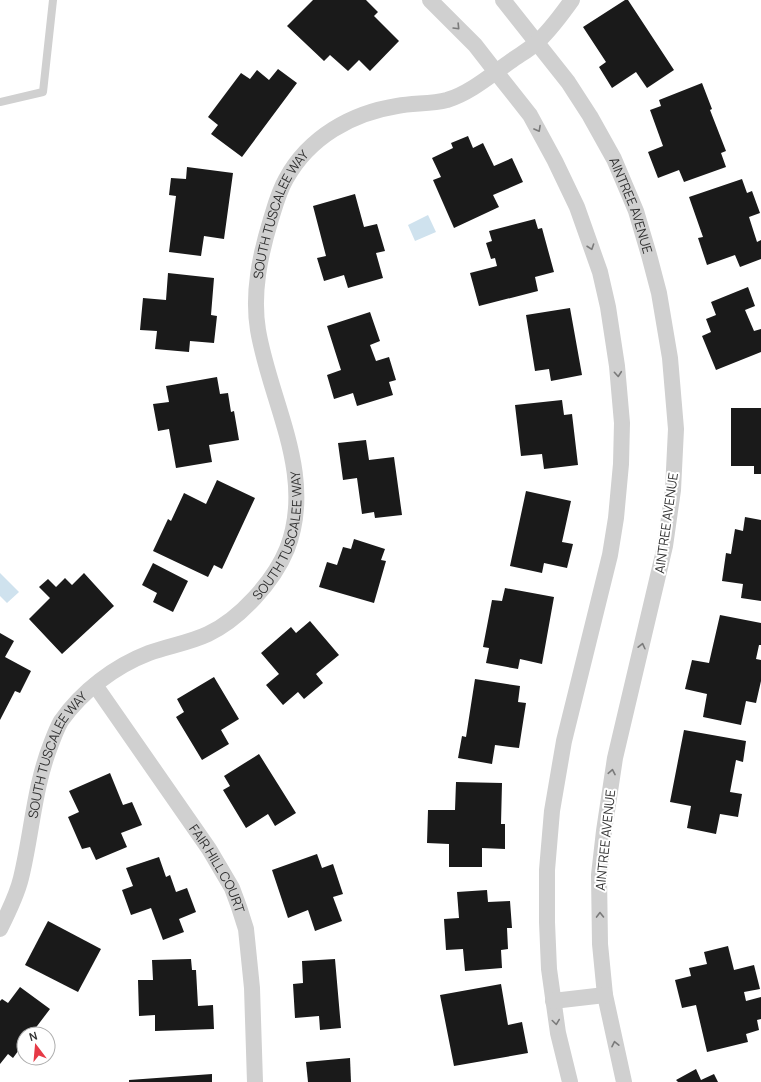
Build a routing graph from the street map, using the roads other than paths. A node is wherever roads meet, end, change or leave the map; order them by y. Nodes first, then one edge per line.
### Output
1 (54, 0) edge
2 (430, 0) edge
3 (502, 0) edge
4 (572, 0) edge
5 (536, 43) junction
6 (496, 72) junction
7 (0, 102) edge
8 (95, 686) junction
9 (0, 929) edge
10 (605, 995) junction
11 (553, 1001) junction
12 (255, 1082) edge
13 (570, 1082) edge
14 (624, 1082) edge

1 - 7 lane
2 -> 6 street
3 - 5 street, AINTREE AVENUE
4 - 5 street, SOUTH TUSCALEE WAY
5 - 6 street, SOUTH TUSCALEE WAY
10 -> 5 street, AINTREE AVENUE
6 - 8 street, SOUTH TUSCALEE WAY
6 -> 11 street
8 - 9 street, SOUTH TUSCALEE WAY
8 - 12 street, FAIR HILL COURT
10 - 11 street
14 -> 10 street, AINTREE AVENUE
11 -> 13 street

